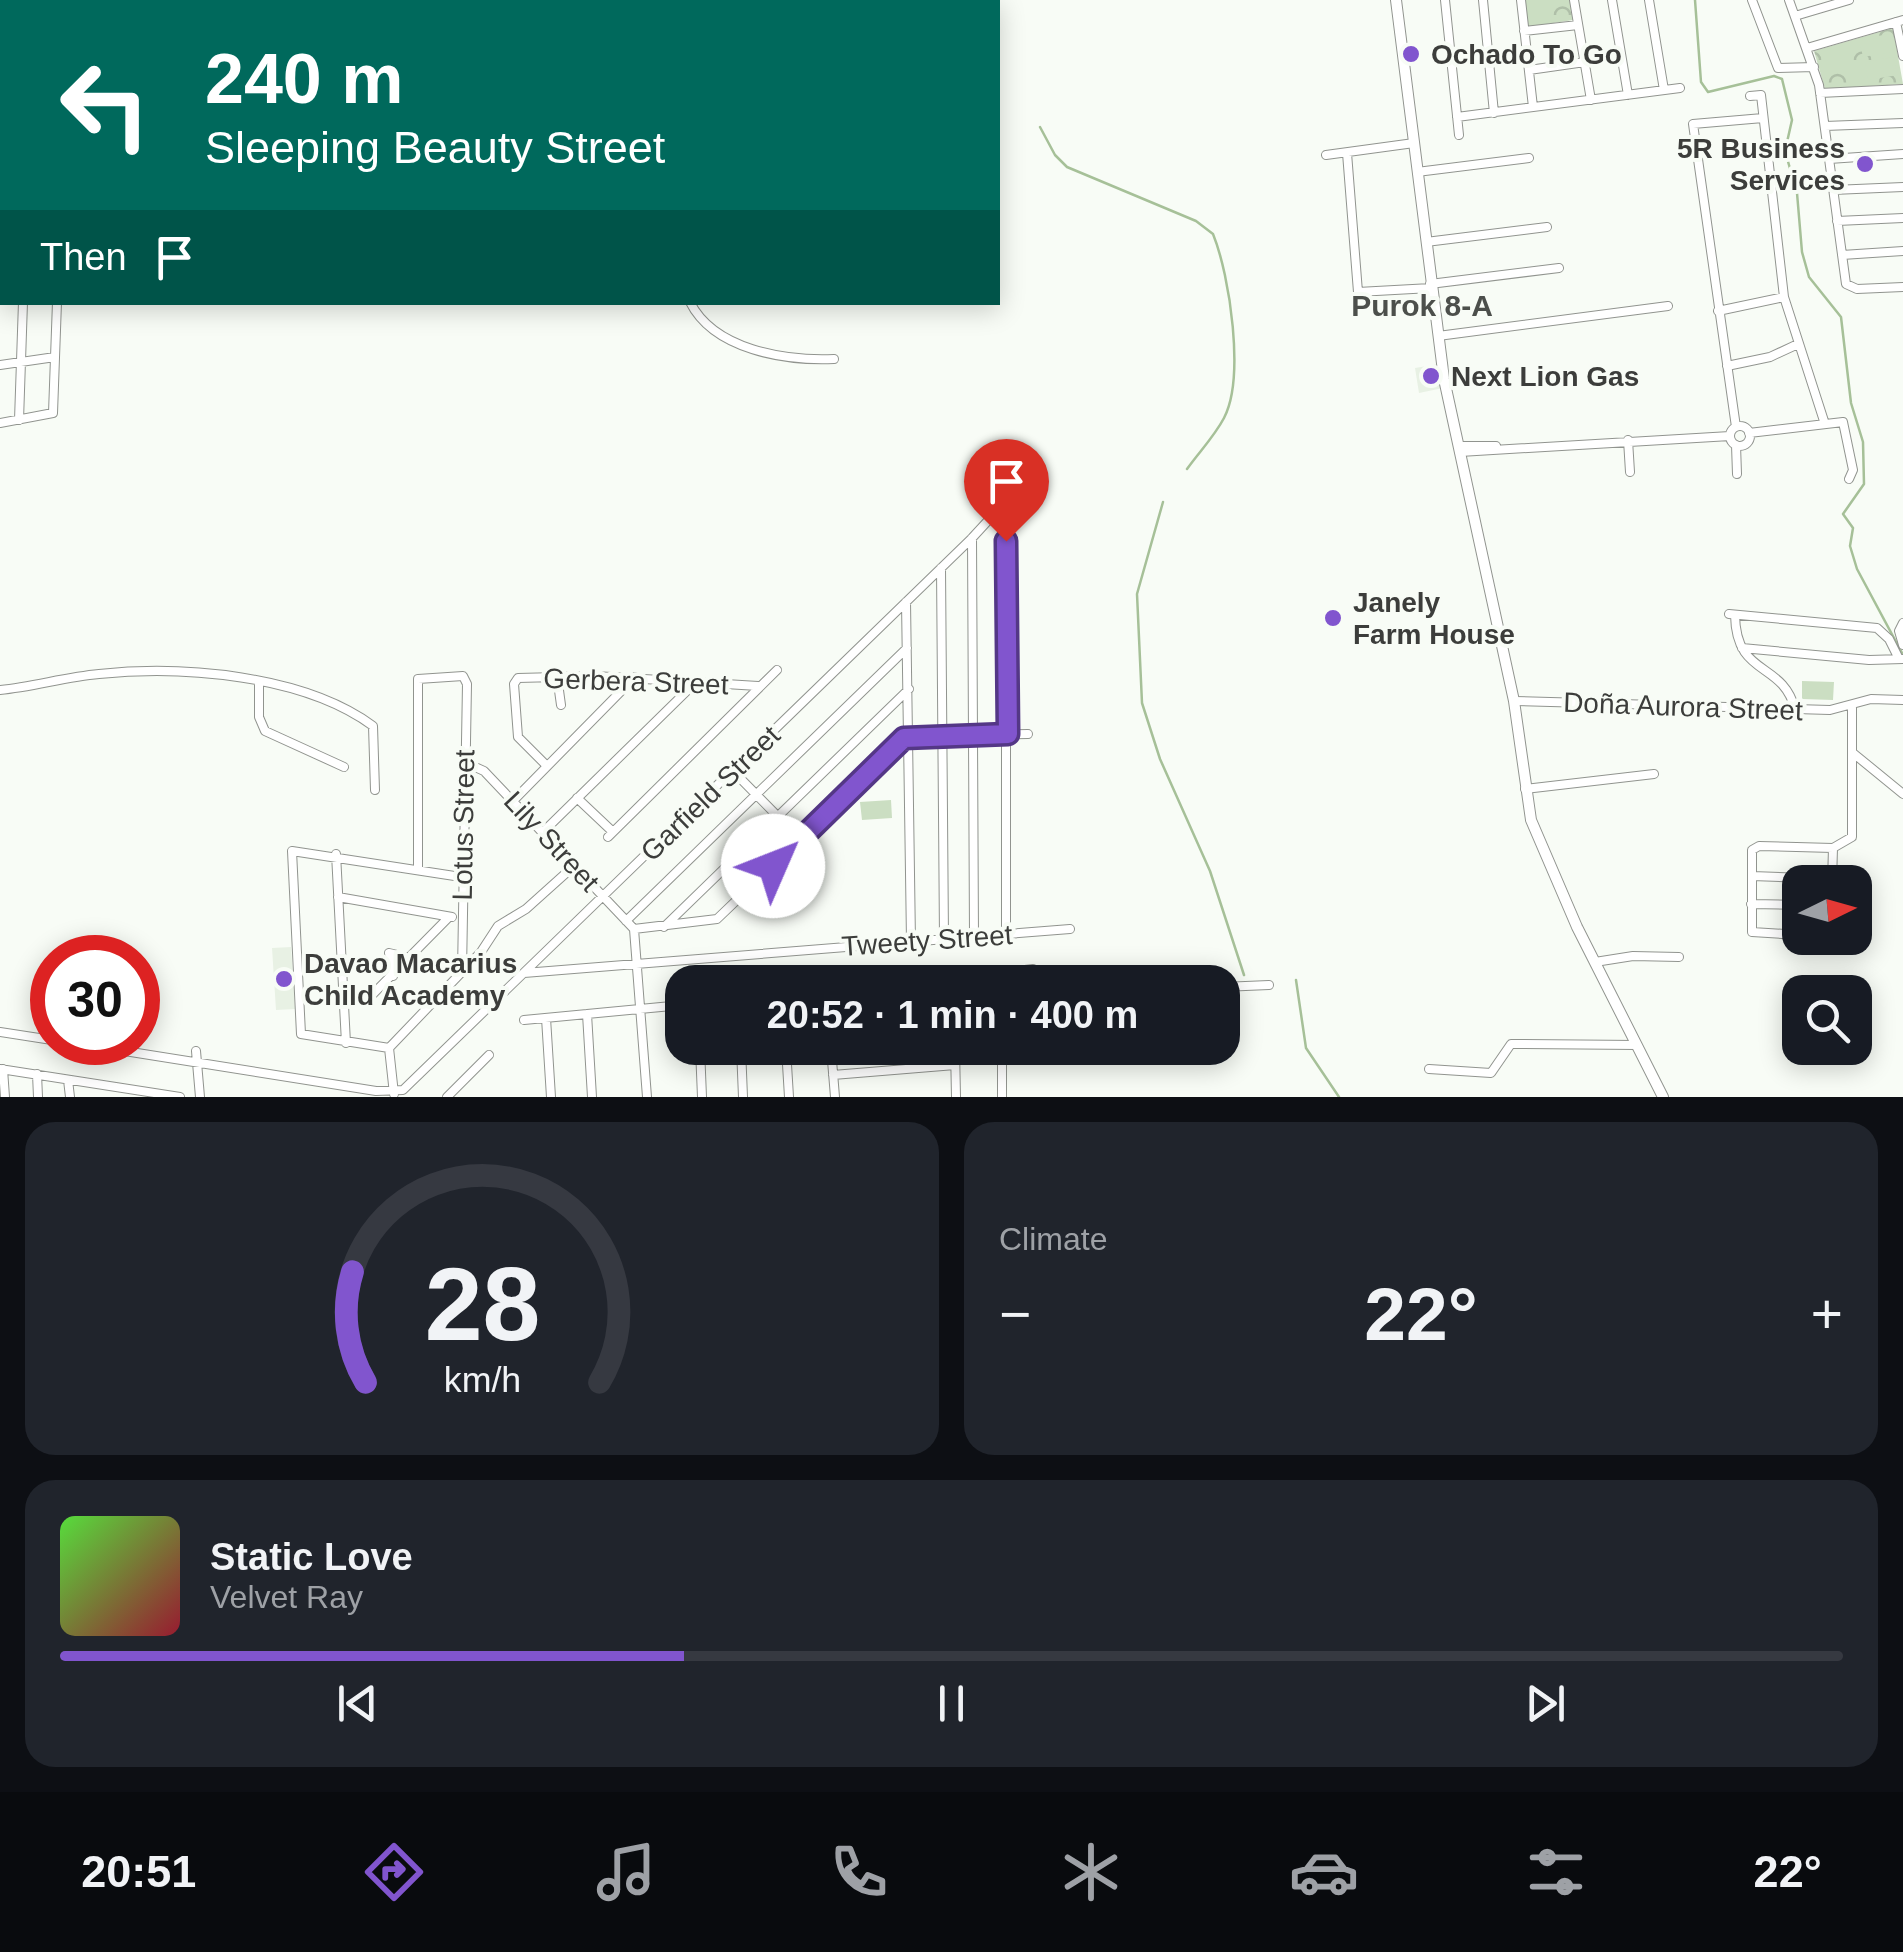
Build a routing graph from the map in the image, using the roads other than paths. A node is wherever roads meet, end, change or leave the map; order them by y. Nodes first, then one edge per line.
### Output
1 (1396, 0) edge
2 (1444, 0) edge
3 (1482, 0) edge
4 (1520, 0) edge
5 (1574, 0) edge
6 (1612, 0) edge
7 (1650, 0) edge
8 (1752, 0) edge
9 (1789, 0) edge
10 (1849, 0) edge
11 (1795, 16) junction
12 (1900, 21) edge
13 (1578, 24) junction
14 (1524, 31) junction
15 (1808, 48) junction
16 (1903, 56) edge
17 (1585, 62) junction
18 (1814, 68) junction
19 (1529, 70) junction
20 (1680, 88) dead end
21 (1903, 89) edge
22 (1664, 90) junction
23 (1820, 93) junction
24 (1628, 95) junction
25 (1750, 96) dead end
26 (1591, 100) junction
27 (1533, 108) junction
28 (1494, 113) junction
29 (1458, 118) junction
30 (1764, 118) junction
31 (1903, 123) edge
32 (1824, 126) junction
33 (1459, 135) dead end
34 (1414, 143) junction
35 (1347, 153) junction
36 (1903, 154) edge
37 (1326, 155) dead end
38 (1529, 158) dead end
39 (1829, 158) junction
40 (1417, 172) junction
41 (1903, 188) edge
42 (1833, 190) junction
43 (1903, 218) edge
44 (1837, 222) junction
45 (1547, 227) dead end
46 (1426, 242) junction
47 (1903, 250) edge
48 (1842, 254) junction
49 (1559, 268) dead end
50 (1430, 286) junction
51 (1903, 286) edge
52 (1784, 297) junction
53 (23, 305) edge
54 (57, 305) edge
55 (693, 305) edge
56 (1668, 306) dead end
57 (1718, 311) junction
58 (1438, 336) junction
59 (1798, 344) junction
60 (55, 358) junction
61 (834, 360) dead end
62 (21, 362) junction
63 (0, 365) edge
64 (1726, 366) junction
65 (19, 420) junction
66 (1824, 421) junction
67 (0, 424) edge
68 (1736, 427) junction
69 (1750, 434) junction
70 (1730, 436) junction
71 (1628, 440) junction
72 (1736, 445) junction
73 (1460, 449) junction
74 (1630, 472) dead end
75 (1737, 474) dead end
76 (1849, 480) dead end
77 (1019, 487) dead end
78 (1006, 502) junction
79 (972, 538) junction
80 (941, 568) junction
81 (906, 602) junction
82 (1901, 624) edge
83 (1903, 645) edge
84 (908, 648) junction
85 (1742, 648) junction
86 (1901, 659) edge
87 (776, 670) dead end
88 (557, 676) junction
89 (635, 677) junction
90 (697, 680) junction
91 (259, 681) junction
92 (758, 686) junction
93 (909, 689) junction
94 (0, 690) edge
95 (1903, 700) edge
96 (1514, 701) junction
97 (560, 705) dead end
98 (1852, 707) junction
99 (1795, 709) junction
100 (1008, 734) junction
101 (1028, 734) dead end
102 (944, 735) junction
103 (974, 735) junction
104 (910, 736) junction
105 (1853, 753) junction
106 (464, 762) junction
107 (547, 766) junction
108 (344, 768) dead end
109 (732, 771) junction
110 (1654, 774) dead end
111 (1525, 789) junction
112 (375, 790) dead end
113 (1903, 794) edge
114 (756, 795) junction
115 (577, 798) junction
116 (514, 800) junction
117 (778, 817) junction
118 (544, 831) junction
119 (800, 839) junction
120 (1834, 848) junction
121 (336, 854) junction
122 (576, 865) junction
123 (1833, 865) edge
124 (418, 869) junction
125 (1752, 876) junction
126 (461, 877) junction
127 (1782, 878) edge
128 (604, 896) junction
129 (338, 898) junction
130 (1752, 904) junction
131 (1782, 905) edge
132 (450, 916) junction
133 (460, 918) junction
134 (626, 921) junction
135 (664, 927) junction
136 (1070, 929) dead end
137 (634, 930) junction
138 (1006, 934) junction
139 (1782, 935) edge
140 (974, 936) junction
141 (944, 938) junction
142 (911, 940) junction
143 (1678, 957) dead end
144 (410, 958) junction
145 (1594, 962) junction
146 (637, 963) junction
147 (462, 972) junction
148 (524, 973) junction
149 (392, 976) junction
150 (1270, 986) dead end
151 (1240, 987) edge
152 (344, 1000) junction
153 (665, 1007) edge
154 (642, 1009) junction
155 (587, 1014) junction
156 (546, 1018) junction
157 (524, 1020) dead end
158 (0, 1032) edge
159 (30, 1037) edge
160 (346, 1043) junction
161 (1636, 1045) junction
162 (389, 1048) junction
163 (196, 1050) dead end
164 (490, 1055) dead end
165 (160, 1057) edge
166 (197, 1063) junction
167 (701, 1065) edge
168 (742, 1065) edge
169 (787, 1065) edge
170 (832, 1065) edge
171 (1002, 1065) edge
172 (955, 1066) joint
173 (2, 1069) edge
174 (1429, 1069) dead end
175 (37, 1074) junction
176 (833, 1075) junction
177 (68, 1080) junction
178 (101, 1085) junction
179 (133, 1093) edge
180 (395, 1095) edge
181 (165, 1096) edge
182 (6, 1097) edge
183 (38, 1097) edge
184 (70, 1097) edge
185 (102, 1097) edge
186 (180, 1097) edge
187 (200, 1097) edge
188 (447, 1097) edge
189 (551, 1097) edge
190 (592, 1097) edge
191 (647, 1097) edge
192 (702, 1097) edge
193 (743, 1097) edge
194 (789, 1097) edge
195 (835, 1097) edge
196 (956, 1097) edge
197 (1002, 1097) edge
198 (1662, 1097) edge

1 - 34 street
2 - 29 street
3 - 28 street
4 - 14 street
5 - 13 street
6 - 24 street
7 - 22 street
8 - 18 street
9 - 11 street
10 - 11 street
11 - 15 street
12 - 15 street
12 - 16 street
13 - 14 street
13 - 17 street
14 - 19 street
15 - 18 street
17 - 19 street
17 - 26 street
18 - 23 street
19 - 27 street
20 - 22 street
21 - 23 street
22 - 24 street
23 - 32 street
24 - 26 street
25 - 30 street
26 - 27 street
27 - 28 street
28 - 29 street
29 - 33 street
30 - 52 street
30 - 57 street
31 - 32 street
32 - 39 street
34 - 35 street
34 - 40 street
35 - 37 street
35 - 50 street
36 - 39 street
38 - 40 street
39 - 42 street
40 - 46 street
41 - 42 street
42 - 44 street
43 - 44 street
44 - 48 street
45 - 46 street
46 - 50 street
47 - 48 street
48 - 51 street
49 - 50 street
50 - 58 street
52 - 57 street
52 - 59 street
53 - 62 street
54 - 60 street
55 - 61 street
56 - 58 street
57 - 64 street
58 - 73 street
59 - 64 street
59 - 66 street
60 - 62 street
60 - 65 street
62 - 63 street
62 - 65 street
64 - 68 street
65 - 67 street
66 - 69 street
66 - 76 street
68 - 69 street
68 - 70 street
69 - 72 street
70 - 71 street
70 - 72 street
71 - 73 street
71 - 74 street
72 - 75 street
73 - 96 street
77 - 78 street, Garfield Street
78 - 79 street, Garfield Street
78 - 100 street
79 - 80 street, Garfield Street
79 - 103 street
80 - 81 street, Garfield Street
80 - 102 street
81 - 84 street
81 - 109 street, Garfield Street
82 - 83 street
84 - 93 street
84 - 114 street
85 - 86 street
85 - 86 street
85 - 99 street
87 - 92 street
88 - 89 street, Gerbera Street
88 - 97 street
88 - 107 street, Gerbera Street
89 - 90 street, Gerbera Street
89 - 107 street
90 - 92 street, Gerbera Street
90 - 115 street
91 - 94 street
91 - 108 street
91 - 112 street
92 - 115 street
93 - 104 street
93 - 117 street
95 - 98 street, Doña Aurora Street
96 - 99 street, Doña Aurora Street
96 - 111 street
98 - 99 street, Doña Aurora Street
98 - 105 street
100 - 101 street
100 - 103 street
100 - 138 street
102 - 103 street
102 - 104 street
102 - 141 street
103 - 140 street
104 - 119 street
104 - 142 street
105 - 113 street
105 - 120 street
106 - 116 street, Lily Street
106 - 124 street, Lotus Street
106 - 126 street, Lotus Street
107 - 116 street
109 - 114 street
109 - 128 street, Garfield Street
110 - 111 street
111 - 145 street
114 - 117 street
114 - 134 street
115 - 118 street
116 - 118 street, Lily Street
117 - 119 street
117 - 135 street
118 - 122 street, Lily Street
119 - 135 street
120 - 123 street
120 - 125 street
121 - 124 street
121 - 129 street
121 - 160 street
122 - 128 street, Lily Street
122 - 147 street
124 - 126 street
125 - 127 street
125 - 130 street
126 - 133 street, Lotus Street
128 - 134 street, Lily Street
128 - 148 street, Garfield Street
129 - 132 street
129 - 152 street
130 - 131 street
130 - 139 street
132 - 133 street
132 - 144 street
133 - 147 street, Lotus Street
134 - 137 street, Lily Street
135 - 137 street
136 - 138 street, Tweety Street
137 - 146 street
138 - 140 street, Tweety Street
140 - 141 street, Tweety Street
141 - 142 street, Tweety Street
142 - 146 street, Tweety Street
143 - 145 street
144 - 149 street
144 - 149 street
145 - 161 street
146 - 148 street, Tweety Street
146 - 154 street
147 - 162 street
148 - 180 street, Garfield Street
149 - 152 street
150 - 151 street
152 - 160 street
153 - 154 street
154 - 155 street
154 - 191 street
155 - 156 street
155 - 190 street
156 - 157 street
156 - 189 street
158 - 159 street
160 - 162 street
161 - 174 street
161 - 198 street
162 - 180 street
163 - 166 street
164 - 188 street
165 - 166 street
166 - 180 street
166 - 187 street
167 - 192 street
168 - 193 street
169 - 194 street
170 - 176 street
171 - 197 street
172 - 176 street
172 - 196 street
173 - 175 street
173 - 182 street
175 - 177 street
175 - 183 street
176 - 195 street
177 - 178 street
177 - 184 street
178 - 179 street
178 - 185 street
179 - 181 street
181 - 186 street

